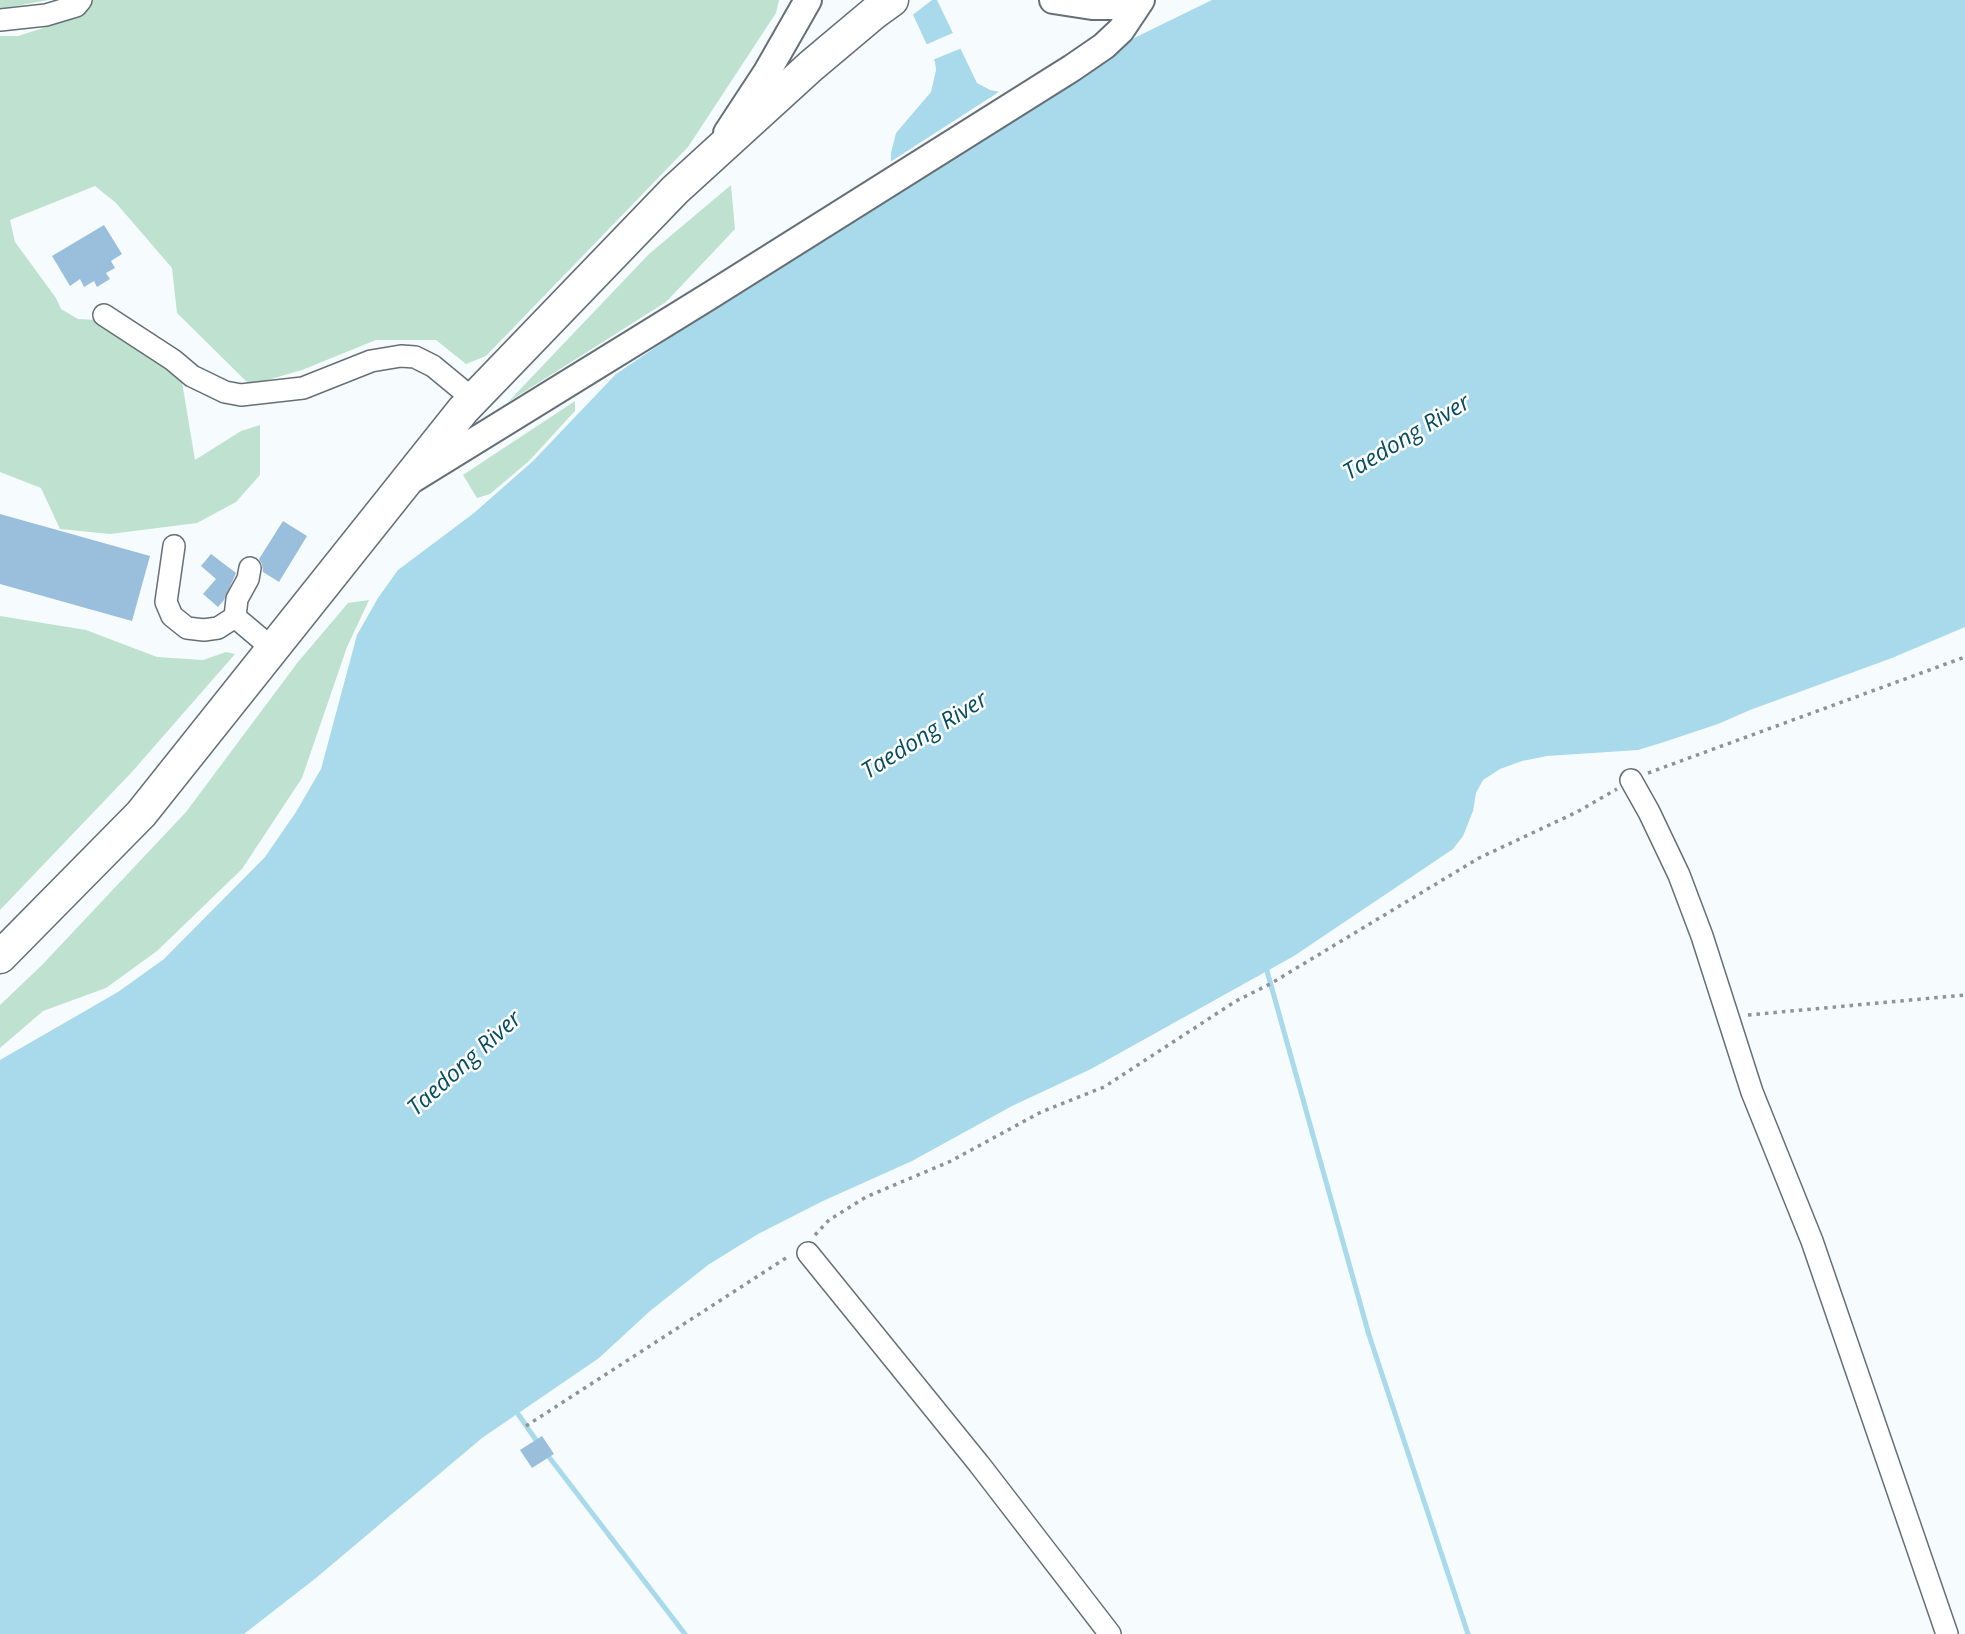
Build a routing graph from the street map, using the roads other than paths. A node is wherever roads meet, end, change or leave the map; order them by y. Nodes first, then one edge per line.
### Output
1 (81, 0) edge
2 (808, 0) edge
3 (892, 0) edge
4 (1053, 0) edge
5 (1140, 0) edge
6 (0, 20) edge
7 (707, 163) junction
8 (104, 315) dead end
9 (468, 404) junction
10 (406, 483) junction
11 (174, 545) dead end
12 (250, 568) dead end
13 (235, 617) junction
14 (282, 638) junction
15 (1631, 780) road end
16 (0, 957) edge
17 (803, 1254) road end
18 (1110, 1634) edge
19 (1947, 1634) edge

1 - 6 street
2 - 7 main road
3 - 7 highway
4 - 5 main road
5 - 10 main road
7 - 9 highway
8 - 9 street
9 - 10 highway
10 - 14 highway
11 - 13 street
12 - 13 street
13 - 14 street
14 - 16 highway
15 - 19 street
17 - 18 street

